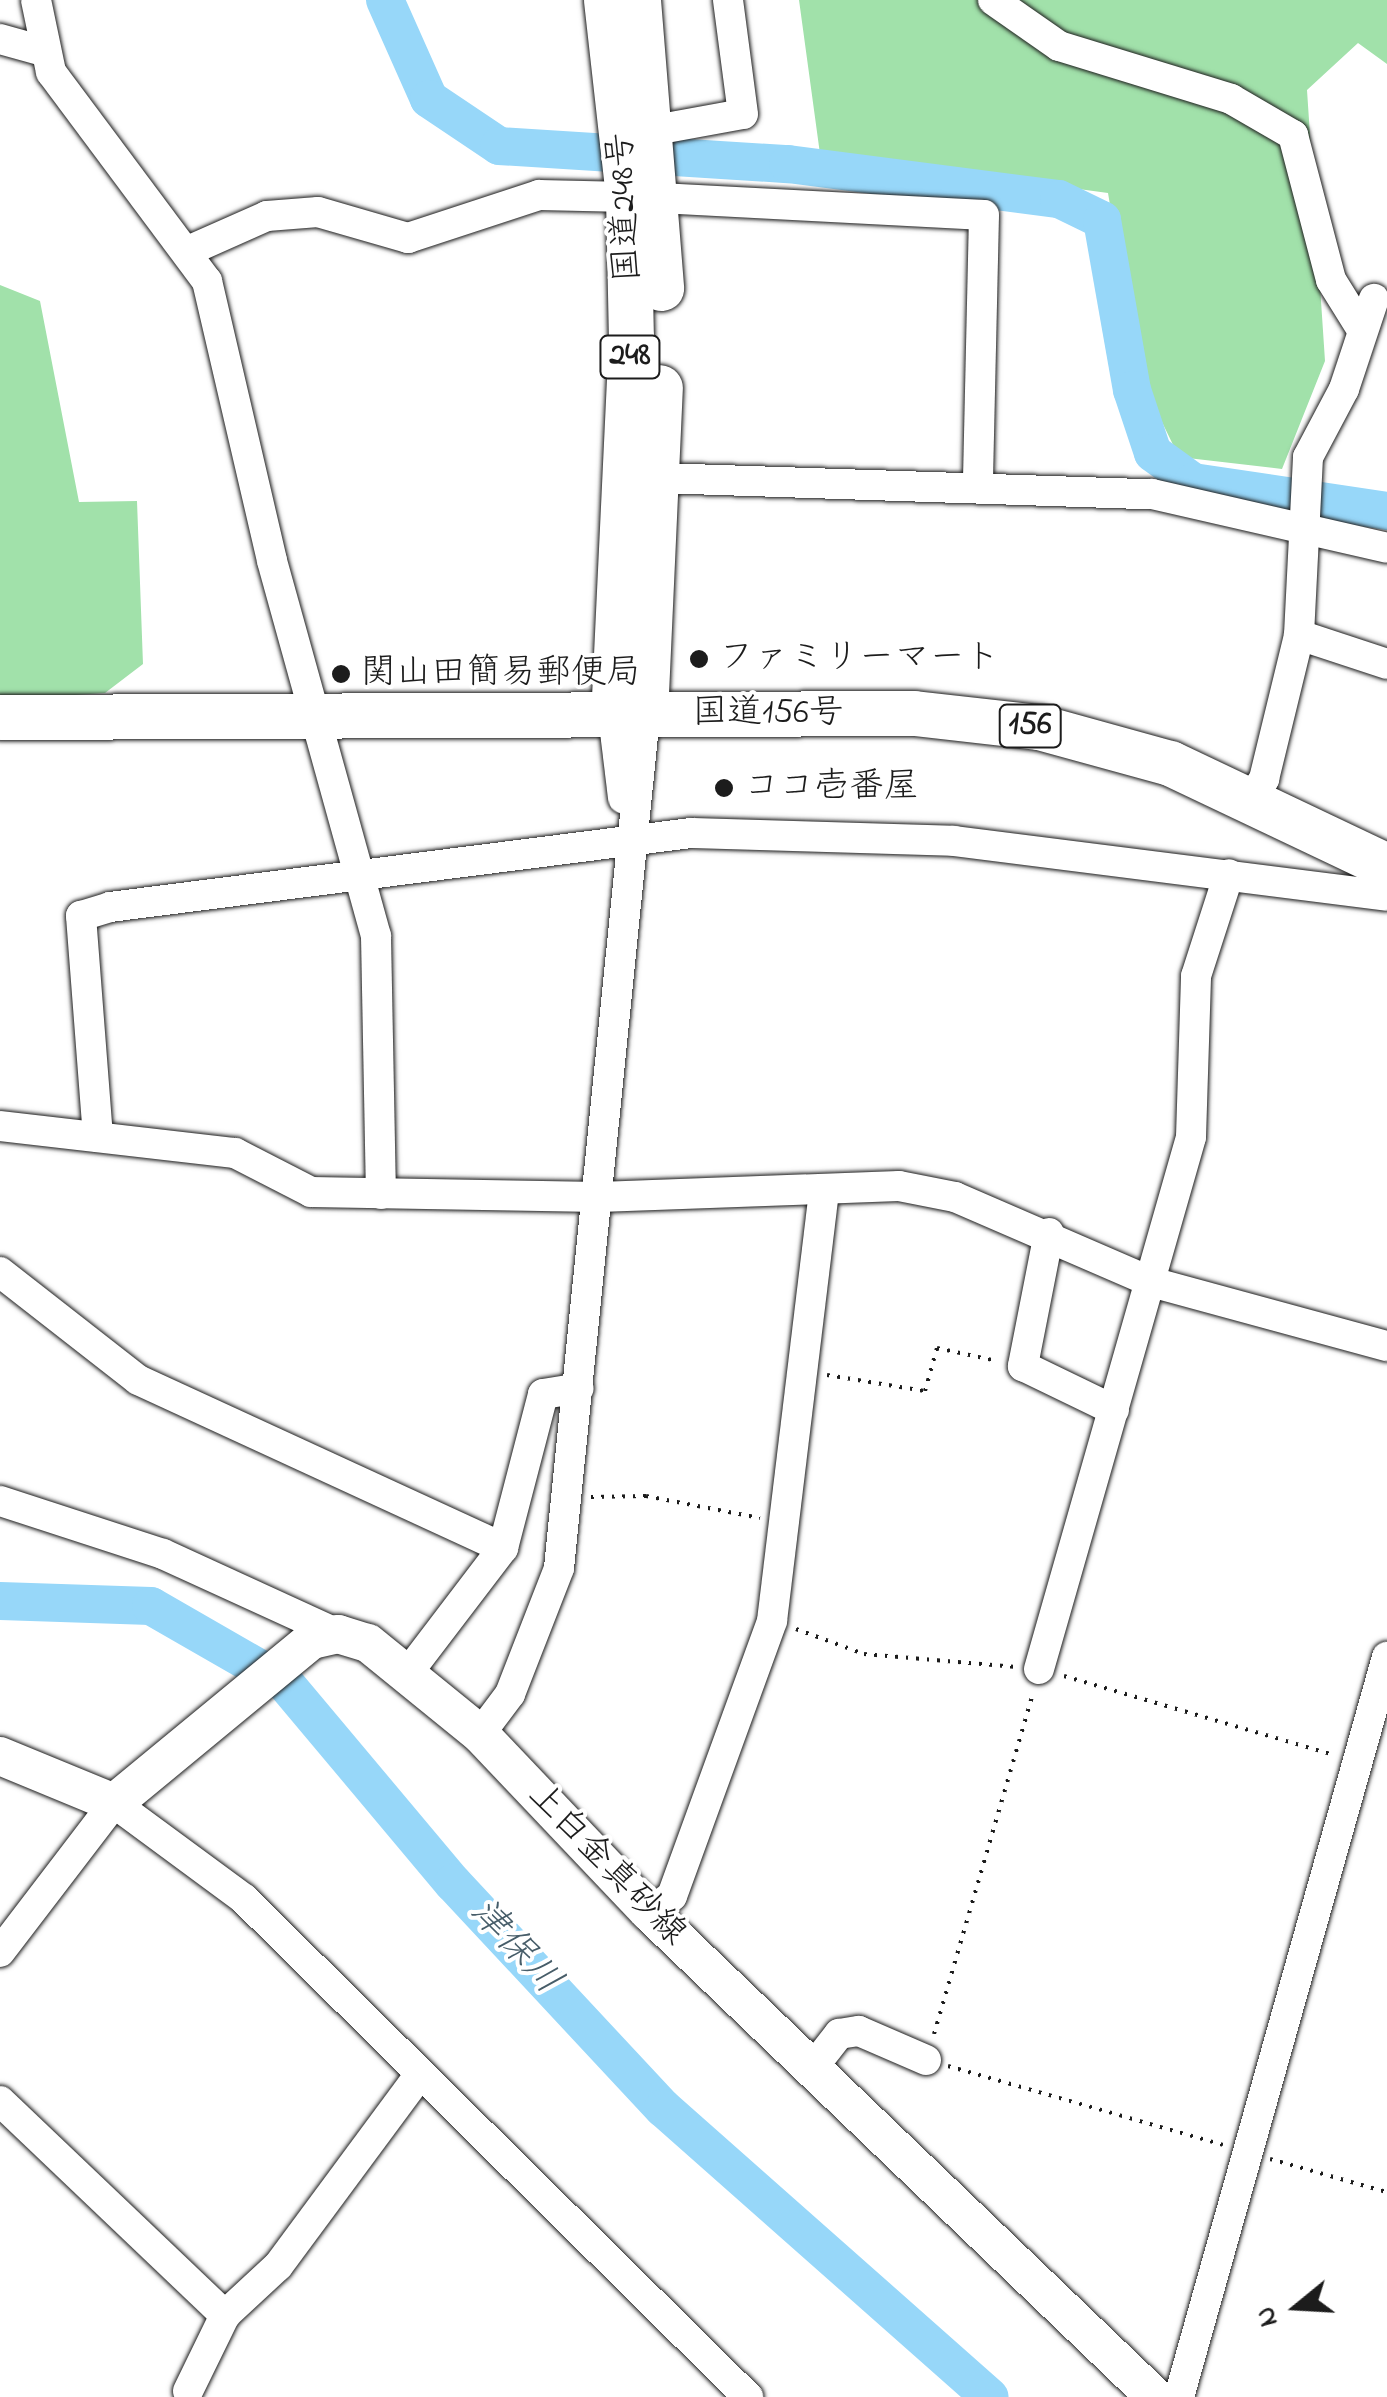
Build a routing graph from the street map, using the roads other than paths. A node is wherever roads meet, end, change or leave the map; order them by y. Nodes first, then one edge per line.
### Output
1 (36, 0) edge
2 (606, 0) edge
3 (638, 0) edge
4 (728, 0) edge
5 (993, 0) edge
6 (0, 39) edge
7 (43, 51) junction
8 (655, 130) junction
9 (644, 198) junction
10 (188, 251) junction
11 (659, 478) junction
12 (978, 486) junction
13 (1304, 527) junction
14 (1387, 548) edge
15 (1299, 635) junction
16 (1387, 664) edge
17 (629, 715) junction
18 (0, 716) edge
19 (320, 716) junction
20 (1252, 796) junction
21 (629, 840) junction
22 (1387, 866) edge
23 (1228, 874) junction
24 (362, 876) junction
25 (1387, 896) edge
26 (0, 1126) edge
27 (98, 1137) junction
28 (824, 1190) junction
29 (382, 1194) junction
30 (599, 1196) junction
31 (1050, 1234) junction
32 (0, 1272) edge
33 (1151, 1282) junction
34 (1387, 1346) edge
35 (579, 1388) junction
36 (1114, 1410) junction
37 (0, 1501) edge
38 (503, 1548) junction
39 (325, 1637) junction
40 (1387, 1657) edge
41 (1040, 1669) road end
42 (407, 1674) junction
43 (480, 1734) junction
44 (0, 1756) edge
45 (119, 1798) junction
46 (648, 1912) junction
47 (0, 1952) edge
48 (926, 2060) road end
49 (814, 2066) junction
50 (420, 2074) junction
51 (0, 2100) edge
52 (226, 2315) junction
53 (189, 2395) edge
54 (748, 2397) edge
55 (1155, 2397) edge
56 (1178, 2397) edge

1 - 7 street
2 - 9 highway, 国道248号 / 248
3 - 8 highway, 国道248号 / 248
4 - 8 street
5 - 13 street
6 - 7 street
7 - 10 street
8 - 9 highway, 国道248号 / 248
9 - 10 street
9 - 11 highway, 国道248号 / 248
9 - 12 street
9 - 17 highway, 国道248号 / 248
10 - 19 street
11 - 12 street
11 - 17 highway, 国道248号 / 248
12 - 13 street
13 - 14 street
13 - 15 street
15 - 16 street
15 - 20 street
17 - 19 highway, 国道156号 / 156
17 - 20 highway, 国道156号 / 156
17 - 21 street
18 - 19 highway, 国道156号 / 156
19 - 24 street
20 - 22 highway, 国道156号 / 156
21 - 23 street
21 - 24 street
21 - 30 street
23 - 25 street
23 - 33 street
24 - 27 street
24 - 29 street
26 - 27 street
27 - 29 street
28 - 30 street
28 - 31 street
28 - 46 street
29 - 30 street
30 - 35 street
31 - 33 street
31 - 36 street
32 - 38 street
33 - 34 street
33 - 36 street
35 - 38 street
35 - 43 street
36 - 41 street
37 - 39 street
38 - 42 street
39 - 42 main road, 上白金真砂線
39 - 45 main road
40 - 56 street
42 - 43 main road, 上白金真砂線
43 - 46 main road, 上白金真砂線
44 - 45 main road
45 - 47 street
45 - 50 street
46 - 49 main road, 上白金真砂線
48 - 49 street
49 - 55 main road, 上白金真砂線
50 - 52 street
50 - 54 street
51 - 52 street
52 - 53 street

